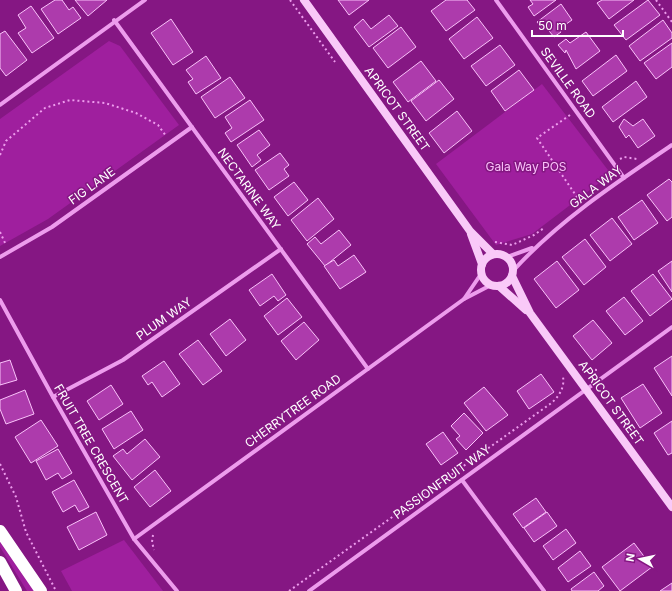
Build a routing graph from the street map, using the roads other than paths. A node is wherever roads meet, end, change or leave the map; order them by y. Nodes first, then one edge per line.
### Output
1 (145, 0) edge
2 (304, 0) edge
3 (496, 0) edge
4 (114, 20) junction
5 (0, 105) edge
6 (192, 126) junction
7 (672, 146) edge
8 (624, 178) junction
9 (470, 231) junction
10 (534, 247) junction
11 (281, 249) junction
12 (493, 254) junction
13 (0, 257) edge
14 (507, 257) junction
15 (482, 264) junction
16 (512, 273) junction
17 (481, 274) junction
18 (495, 286) junction
19 (464, 299) junction
20 (0, 300) edge
21 (530, 313) junction
22 (672, 327) edge
23 (368, 369) junction
24 (587, 390) junction
25 (52, 397) junction
26 (462, 480) junction
27 (672, 507) edge
28 (0, 531) edge
29 (134, 539) junction
30 (0, 562) edge
31 (16, 591) edge
32 (41, 591) edge
33 (177, 591) edge
34 (309, 591) edge
35 (543, 591) edge

1 - 4 street
2 - 9 street, APRICOT STREET
3 - 8 street, SEVILLE ROAD
4 - 5 street
4 - 6 street, NECTARINE WAY
6 - 11 street, NECTARINE WAY
6 - 13 street, FIG LANE
7 - 8 street, GALA WAY
8 - 10 street, GALA WAY
9 - 12 street, APRICOT STREET
9 - 15 street, APRICOT STREET
10 - 14 street, GALA WAY
10 - 16 street, GALA WAY
11 - 23 street, NECTARINE WAY
11 - 25 street, PLUM WAY
12 - 14 street
12 - 15 street
14 - 16 street
15 - 17 street
16 - 18 street
16 - 21 street, APRICOT STREET
17 - 18 street
17 - 19 street, CHERRYTREE ROAD
18 - 19 street, CHERRYTREE ROAD
18 - 21 street, APRICOT STREET
19 - 23 street, CHERRYTREE ROAD
20 - 25 street, FRUIT TREE CRESCENT
21 - 24 street, APRICOT STREET
22 - 24 street, PASSIONFRUIT WAY
23 - 29 street, CHERRYTREE ROAD
24 - 26 street, PASSIONFRUIT WAY
24 - 27 street, APRICOT STREET
25 - 29 street, FRUIT TREE CRESCENT
26 - 34 street, PASSIONFRUIT WAY
26 - 35 street
28 - 32 highway
29 - 33 street, FRUIT TREE CRESCENT
30 - 31 highway

